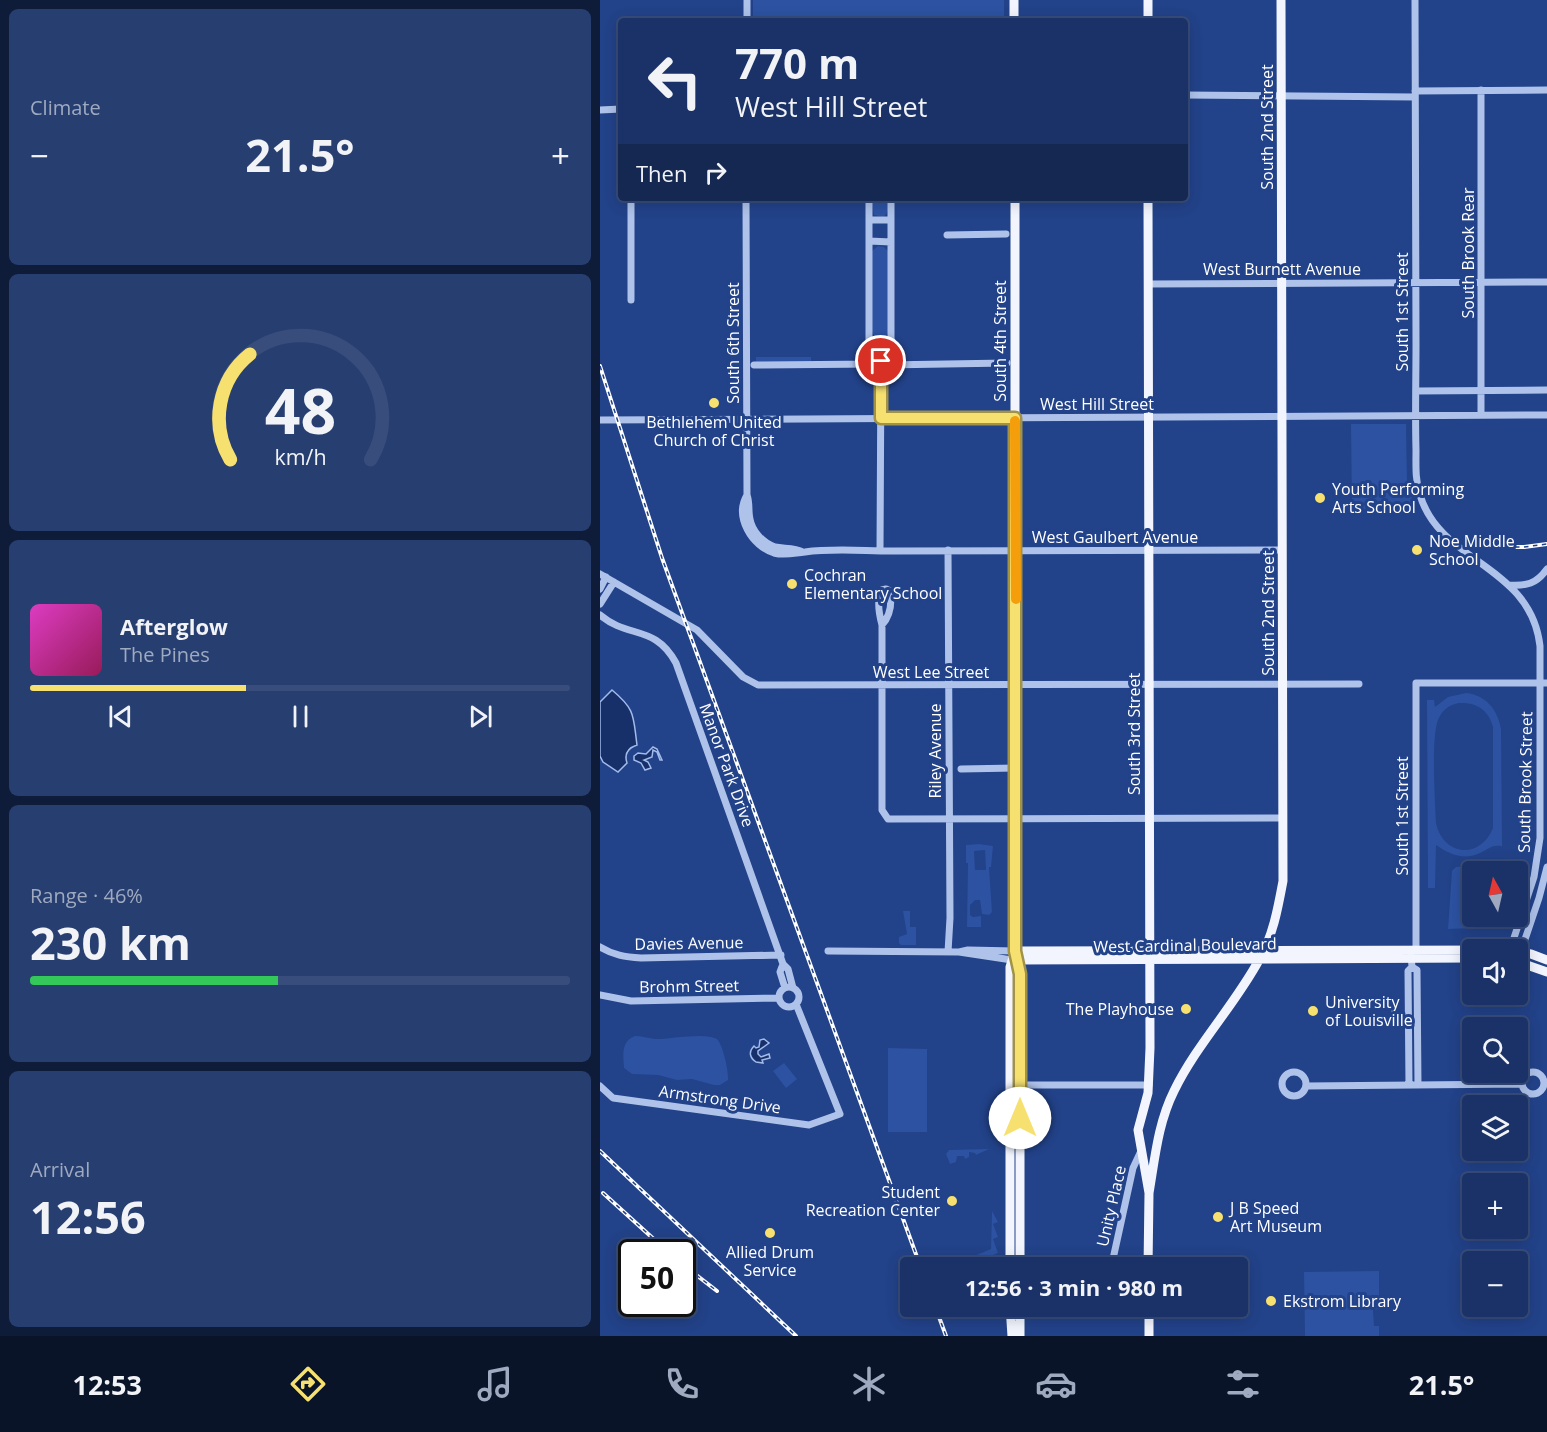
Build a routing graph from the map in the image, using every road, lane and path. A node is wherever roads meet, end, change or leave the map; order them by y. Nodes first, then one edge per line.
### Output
1 (747, 0) edge
2 (1014, 0) edge
3 (1148, 0) edge
4 (1281, 0) edge
5 (1415, 0) edge
6 (747, 18) edge
7 (1014, 18) edge
8 (1148, 18) edge
9 (1481, 90) junction
10 (1547, 90) edge
11 (1415, 94) junction
12 (1188, 95) edge
13 (1281, 97) junction
14 (618, 109) edge
15 (600, 110) edge
16 (631, 201) edge
17 (746, 201) edge
18 (869, 201) edge
19 (891, 201) edge
20 (1015, 201) edge
21 (1148, 201) edge
22 (869, 220) junction
23 (891, 220) junction
24 (1006, 234) dead end
25 (947, 235) dead end
26 (869, 241) junction
27 (891, 242) junction
28 (1415, 282) junction
29 (1481, 282) junction
30 (1547, 282) edge
31 (1282, 283) junction
32 (1148, 284) junction
33 (631, 300) dead end
34 (870, 341) junction
35 (892, 341) junction
36 (881, 363) junction
37 (1007, 363) dead end
38 (754, 365) dead end
39 (1481, 390) junction
40 (1547, 390) edge
41 (1416, 391) junction
42 (1415, 415) junction
43 (1481, 415) junction
44 (1547, 415) edge
45 (1282, 416) junction
46 (1148, 417) junction
47 (881, 418) junction
48 (1015, 418) junction
49 (747, 419) junction
50 (600, 420) edge
51 (747, 491) joint
52 (948, 550) junction
53 (1282, 550) junction
54 (880, 551) junction
55 (1015, 551) junction
56 (1149, 551) junction
57 (1547, 569) edge
58 (603, 575) edge
59 (614, 582) junction
60 (1509, 585) junction
61 (600, 589) edge
62 (600, 604) edge
63 (600, 615) edge
64 (882, 625) dead end
65 (1543, 682) edge
66 (1283, 684) junction
67 (1359, 684) dead end
68 (1016, 685) junction
69 (1149, 685) junction
70 (882, 686) junction
71 (948, 686) junction
72 (1016, 768) junction
73 (960, 769) dead end
74 (1544, 816) edge
75 (1150, 818) junction
76 (1283, 818) junction
77 (948, 819) junction
78 (1016, 819) junction
79 (1547, 867) edge
80 (1514, 939) edge
81 (1525, 939) edge
82 (600, 947) edge
83 (1413, 949) junction
84 (1462, 950) edge
85 (828, 951) dead end
86 (948, 952) junction
87 (781, 955) junction
88 (1262, 955) junction
89 (1150, 956) junction
90 (1015, 957) junction
91 (1528, 957) edge
92 (1462, 959) edge
93 (1528, 960) edge
94 (1547, 960) edge
95 (1412, 963) junction
96 (1547, 972) edge
97 (789, 988) junction
98 (600, 994) edge
99 (779, 998) junction
100 (796, 1004) junction
101 (1521, 1084) dead end
102 (1016, 1085) junction
103 (1414, 1085) junction
104 (600, 1086) edge
105 (1149, 1086) junction
106 (1306, 1086) dead end
107 (840, 1114) joint
108 (1138, 1126) junction
109 (1157, 1141) junction
110 (1141, 1152) junction
111 (1149, 1193) junction
112 (1010, 1257) edge
113 (1020, 1257) edge
114 (1113, 1257) edge
115 (1148, 1257) edge
116 (1011, 1317) edge
117 (1020, 1317) edge
118 (1149, 1317) edge
119 (1012, 1336) edge
120 (1020, 1336) edge
121 (1149, 1336) edge

1 - 6 street
2 - 7 main road
3 - 8 main road
4 - 13 main road, South 2nd Street
5 - 11 street, South 1st Street
9 - 10 street
9 - 11 street
9 - 29 street, South Brook Rear
11 - 13 street
11 - 28 street, South 1st Street
12 - 13 street
13 - 31 main road, South 2nd Street
14 - 15 street
16 - 33 street
17 - 49 street, South 6th Street
18 - 22 street
19 - 23 street
20 - 48 main road, South 4th Street
21 - 32 main road, South 3rd Street
22 - 23 street
22 - 26 street
23 - 27 street
24 - 25 street
26 - 27 street
26 - 34 street
27 - 35 street
28 - 29 street, West Burnett Avenue
28 - 31 street, West Burnett Avenue
28 - 41 street, South 1st Street
29 - 30 street, West Burnett Avenue
29 - 39 street, South Brook Rear
31 - 32 street, West Burnett Avenue
31 - 45 main road, South 2nd Street
32 - 46 main road, South 3rd Street
34 - 35 street
34 - 36 street
35 - 36 street
36 - 37 street
36 - 38 street
36 - 47 street
39 - 40 street
39 - 41 street
39 - 43 street, South Brook Rear
41 - 42 street, South 1st Street
42 - 43 street, West Hill Street
42 - 45 street, West Hill Street
42 - 60 street, South 1st Street
43 - 44 street, West Hill Street
45 - 46 street, West Hill Street
45 - 53 main road, South 2nd Street
46 - 48 street, West Hill Street
46 - 56 main road, South 3rd Street
47 - 48 street, West Hill Street
47 - 49 street, West Hill Street
47 - 54 street
48 - 55 main road, South 4th Street
49 - 50 street, West Hill Street
49 - 51 street, South 6th Street
51 - 54 street, West Gaulbert Avenue
52 - 54 street, West Gaulbert Avenue
52 - 55 street, West Gaulbert Avenue
52 - 71 street, Riley Avenue
53 - 56 street, West Gaulbert Avenue
53 - 66 main road, South 2nd Street
55 - 56 street, West Gaulbert Avenue
55 - 68 main road, South 4th Street
56 - 69 main road, South 3rd Street
57 - 60 street
58 - 59 street
58 - 61 street
59 - 62 street
59 - 70 street, West Lee Street
60 - 65 street, South 1st Street
63 - 87 street, Manor Park Drive
64 - 70 street
65 - 74 street, South Brook Street
65 - 83 street, South 1st Street
66 - 67 street, West Lee Street
66 - 69 street, West Lee Street
66 - 76 main road, South 2nd Street
68 - 69 street, West Lee Street
68 - 71 street, West Lee Street
68 - 72 main road, South 4th Street
69 - 75 main road, South 3rd Street
70 - 71 street, West Lee Street
70 - 77 street
71 - 77 street, Riley Avenue
72 - 73 street
72 - 78 main road, South 4th Street
74 - 80 street, South Brook Street
75 - 76 street
75 - 78 street
75 - 89 main road, South 3rd Street
76 - 88 main road, South 2nd Street
77 - 78 street
77 - 86 street, Riley Avenue
78 - 90 main road, South 4th Street
79 - 81 street, South Brook Street
82 - 87 street, Davies Avenue
83 - 84 main road, West Cardinal Boulevard
83 - 88 main road, West Cardinal Boulevard
83 - 95 street, South 1st Street
85 - 86 street, West Cardinal Boulevard
86 - 90 street, West Cardinal Boulevard
87 - 97 street, Manor Park Drive
88 - 89 main road, West Cardinal Boulevard
88 - 95 main road, West Cardinal Boulevard
88 - 109 main road, South 2nd Street
89 - 90 main road, West Cardinal Boulevard
89 - 105 main road, South 3rd Street
90 - 102 main road, South 4th Street
91 - 94 main road
92 - 95 main road, West Cardinal Boulevard
93 - 96 main road
95 - 103 street
97 - 99 street
97 - 100 street, Manor Park Drive
98 - 99 street, Brohm Street
99 - 100 street
100 - 107 street, Manor Park Drive
101 - 103 street
102 - 105 street
102 - 112 main road, South 4th Street
102 - 113 main road, South 4th Street
103 - 106 street
104 - 107 street, Armstrong Drive
105 - 108 main road, South 3rd Street
108 - 109 main road
108 - 110 main road, South 3rd Street
109 - 111 main road, South 2nd Street
110 - 111 main road, South 3rd Street
110 - 114 street, Unity Place
111 - 115 main road, South 3rd Street
116 - 119 main road
117 - 120 main road
118 - 121 main road

